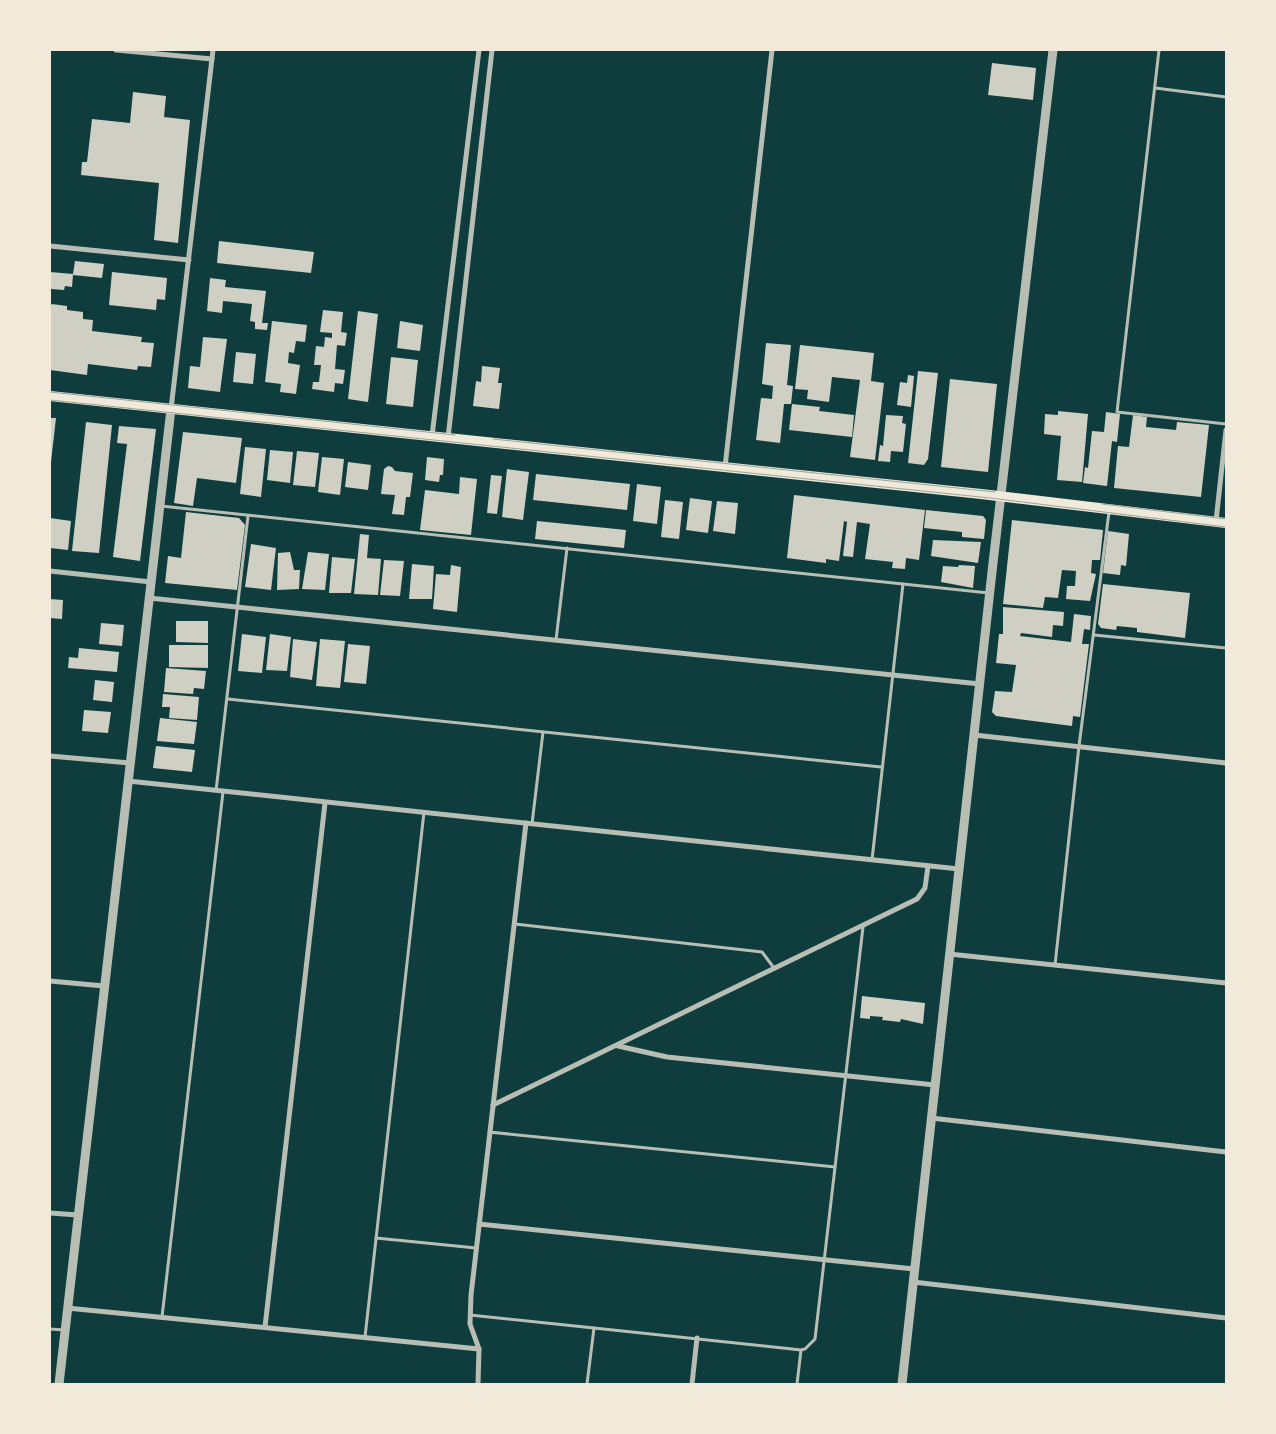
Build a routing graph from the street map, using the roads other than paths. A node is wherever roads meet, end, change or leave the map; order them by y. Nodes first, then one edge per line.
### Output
1 (116, 50) edge
2 (213, 50) edge
3 (478, 50) edge
4 (492, 50) edge
5 (772, 50) edge
6 (1053, 50) edge
7 (1159, 50) edge
8 (212, 59) junction
9 (1155, 88) junction
10 (1226, 96) edge
11 (468, 140) junction
12 (481, 142) junction
13 (50, 246) edge
14 (189, 260) junction
15 (453, 271) junction
16 (466, 272) junction
17 (50, 396) edge
18 (171, 409) junction
19 (1226, 424) edge
20 (1226, 430) edge
21 (432, 436) junction
22 (448, 438) junction
23 (725, 467) junction
24 (1001, 496) junction
25 (160, 506) junction
26 (1109, 509) junction
27 (248, 516) junction
28 (1221, 522) edge
29 (567, 548) junction
30 (50, 571) edge
31 (151, 582) junction
32 (902, 584) junction
33 (990, 593) junction
34 (149, 598) junction
35 (237, 608) junction
36 (1094, 635) junction
37 (556, 640) junction
38 (1226, 648) edge
39 (892, 675) junction
40 (980, 684) junction
41 (228, 699) junction
42 (543, 732) junction
43 (974, 735) junction
44 (1079, 746) junction
45 (50, 756) edge
46 (1226, 762) edge
47 (130, 764) junction
48 (880, 767) junction
49 (128, 781) junction
50 (216, 791) junction
51 (223, 792) junction
52 (325, 803) junction
53 (424, 812) junction
54 (526, 823) junction
55 (532, 824) junction
56 (872, 860) junction
57 (928, 866) junction
58 (959, 869) junction
59 (515, 924) junction
60 (863, 927) junction
61 (949, 954) junction
62 (1055, 965) junction
63 (775, 969) junction
64 (50, 982) edge
65 (1226, 983) edge
66 (104, 986) junction
67 (618, 1046) junction
68 (845, 1076) junction
69 (935, 1085) junction
70 (493, 1105) junction
71 (931, 1118) junction
72 (489, 1132) junction
73 (1226, 1152) edge
74 (835, 1167) junction
75 (50, 1213) edge
76 (78, 1215) junction
77 (479, 1224) junction
78 (376, 1238) junction
79 (476, 1248) junction
80 (824, 1259) junction
81 (914, 1269) junction
82 (913, 1282) junction
83 (67, 1308) junction
84 (469, 1315) junction
85 (162, 1317) junction
86 (1226, 1318) edge
87 (265, 1327) junction
88 (594, 1328) junction
89 (50, 1329) edge
90 (65, 1330) junction
91 (364, 1337) junction
92 (697, 1338) junction
93 (479, 1349) junction
94 (801, 1350) junction
95 (59, 1384) edge
96 (478, 1384) edge
97 (587, 1384) edge
98 (692, 1384) edge
99 (798, 1384) edge
100 (902, 1384) edge

1 - 8 street
2 - 8 street
3 - 11 street
4 - 12 street
5 - 23 street
6 - 24 street
7 - 9 lane
8 - 14 street
9 - 10 lane
9 - 19 lane
11 - 12 street
11 - 15 street
12 - 16 street
13 - 14 street
14 - 18 street
15 - 16 street
15 - 21 street
16 - 22 street
17 - 18 main road
18 - 21 main road
18 - 25 street
20 - 28 street
21 - 22 main road
22 - 23 main road
23 - 24 main road
24 - 26 main road
24 - 33 street
25 - 27 lane
25 - 31 street
26 - 28 main road
26 - 36 lane
27 - 29 lane
27 - 35 lane
29 - 32 lane
29 - 37 lane
30 - 31 street
31 - 34 street
32 - 33 lane
32 - 39 lane
33 - 40 street
34 - 35 street
34 - 47 street
35 - 37 street
35 - 41 lane
36 - 38 lane
36 - 44 lane
37 - 39 street
39 - 40 street
39 - 48 lane
40 - 43 street
41 - 42 lane
41 - 50 lane
42 - 48 lane
42 - 55 lane
43 - 44 street
43 - 58 street
44 - 46 street
44 - 62 lane
45 - 47 street
47 - 49 street
48 - 56 lane
49 - 50 street
49 - 66 street
50 - 51 street
51 - 52 street
51 - 85 lane
52 - 53 street
52 - 87 street
53 - 54 street
53 - 78 lane
54 - 55 street
54 - 59 street
55 - 56 street
56 - 57 street
57 - 58 street
57 - 60 street
58 - 61 street
59 - 63 lane
59 - 70 street
60 - 63 street
60 - 68 lane
61 - 62 street
61 - 69 street
62 - 65 street
63 - 67 street
64 - 66 street
66 - 76 street
67 - 68 street
67 - 70 street
68 - 69 street
68 - 74 lane
69 - 71 street
70 - 72 street
71 - 73 street
71 - 81 street
72 - 74 lane
72 - 77 street
74 - 80 lane
75 - 76 street
76 - 83 street
77 - 79 street
77 - 80 street
78 - 79 lane
78 - 91 lane
79 - 84 street
80 - 81 street
80 - 94 lane
81 - 82 street
82 - 86 street
82 - 100 street
83 - 85 street
83 - 90 street
84 - 88 lane
84 - 93 street
85 - 87 street
87 - 91 street
88 - 92 lane
88 - 97 lane
89 - 90 lane
90 - 95 street
91 - 93 street
92 - 94 lane
92 - 98 street
93 - 96 street
94 - 99 lane

